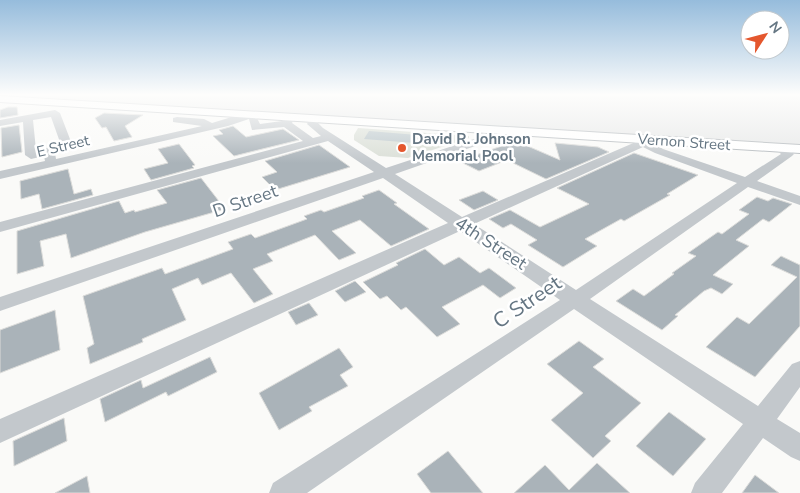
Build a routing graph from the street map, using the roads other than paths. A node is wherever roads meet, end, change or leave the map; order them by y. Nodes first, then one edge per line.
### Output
1 (33, 117) edge
2 (56, 117) edge
3 (238, 117) edge
4 (28, 118) junction
5 (250, 118) junction
6 (315, 119) junction
7 (176, 120) dead end
8 (288, 121) junction
9 (0, 123) edge
10 (211, 127) junction
11 (497, 130) junction
12 (320, 139) junction
13 (644, 141) junction
14 (790, 148) edge
15 (49, 151) junction
16 (51, 164) junction
17 (384, 174) junction
18 (0, 175) edge
19 (748, 182) junction
20 (800, 201) edge
21 (462, 224) junction
22 (0, 227) edge
23 (575, 299) junction
24 (0, 304) edge
25 (800, 370) edge
26 (761, 422) junction
27 (0, 432) edge
28 (800, 448) edge
29 (283, 493) edge
30 (704, 493) edge

1 - 4 street
2 - 15 street
3 - 5 main road, Vernon Street
4 - 9 street
4 - 15 street
5 - 8 main road, Vernon Street
5 - 10 street, E Street
6 - 8 main road, Vernon Street
6 - 11 main road, Vernon Street
6 - 12 street, 4th Street
7 - 10 street
8 - 12 street
10 - 16 street, E Street
11 - 13 main road, Vernon Street
11 - 17 street, D Street
12 - 17 street, 4th Street
12 - 22 street
13 - 14 main road, Vernon Street
13 - 19 street
13 - 21 street
14 - 19 street, C Street
15 - 16 street
16 - 18 street, E Street
17 - 21 street, 4th Street
17 - 24 street, D Street
19 - 20 street
19 - 23 street, C Street
21 - 23 street, 4th Street
21 - 27 street
23 - 26 street, 4th Street
23 - 29 street, C Street
25 - 26 street
26 - 28 street, 4th Street
26 - 30 street

